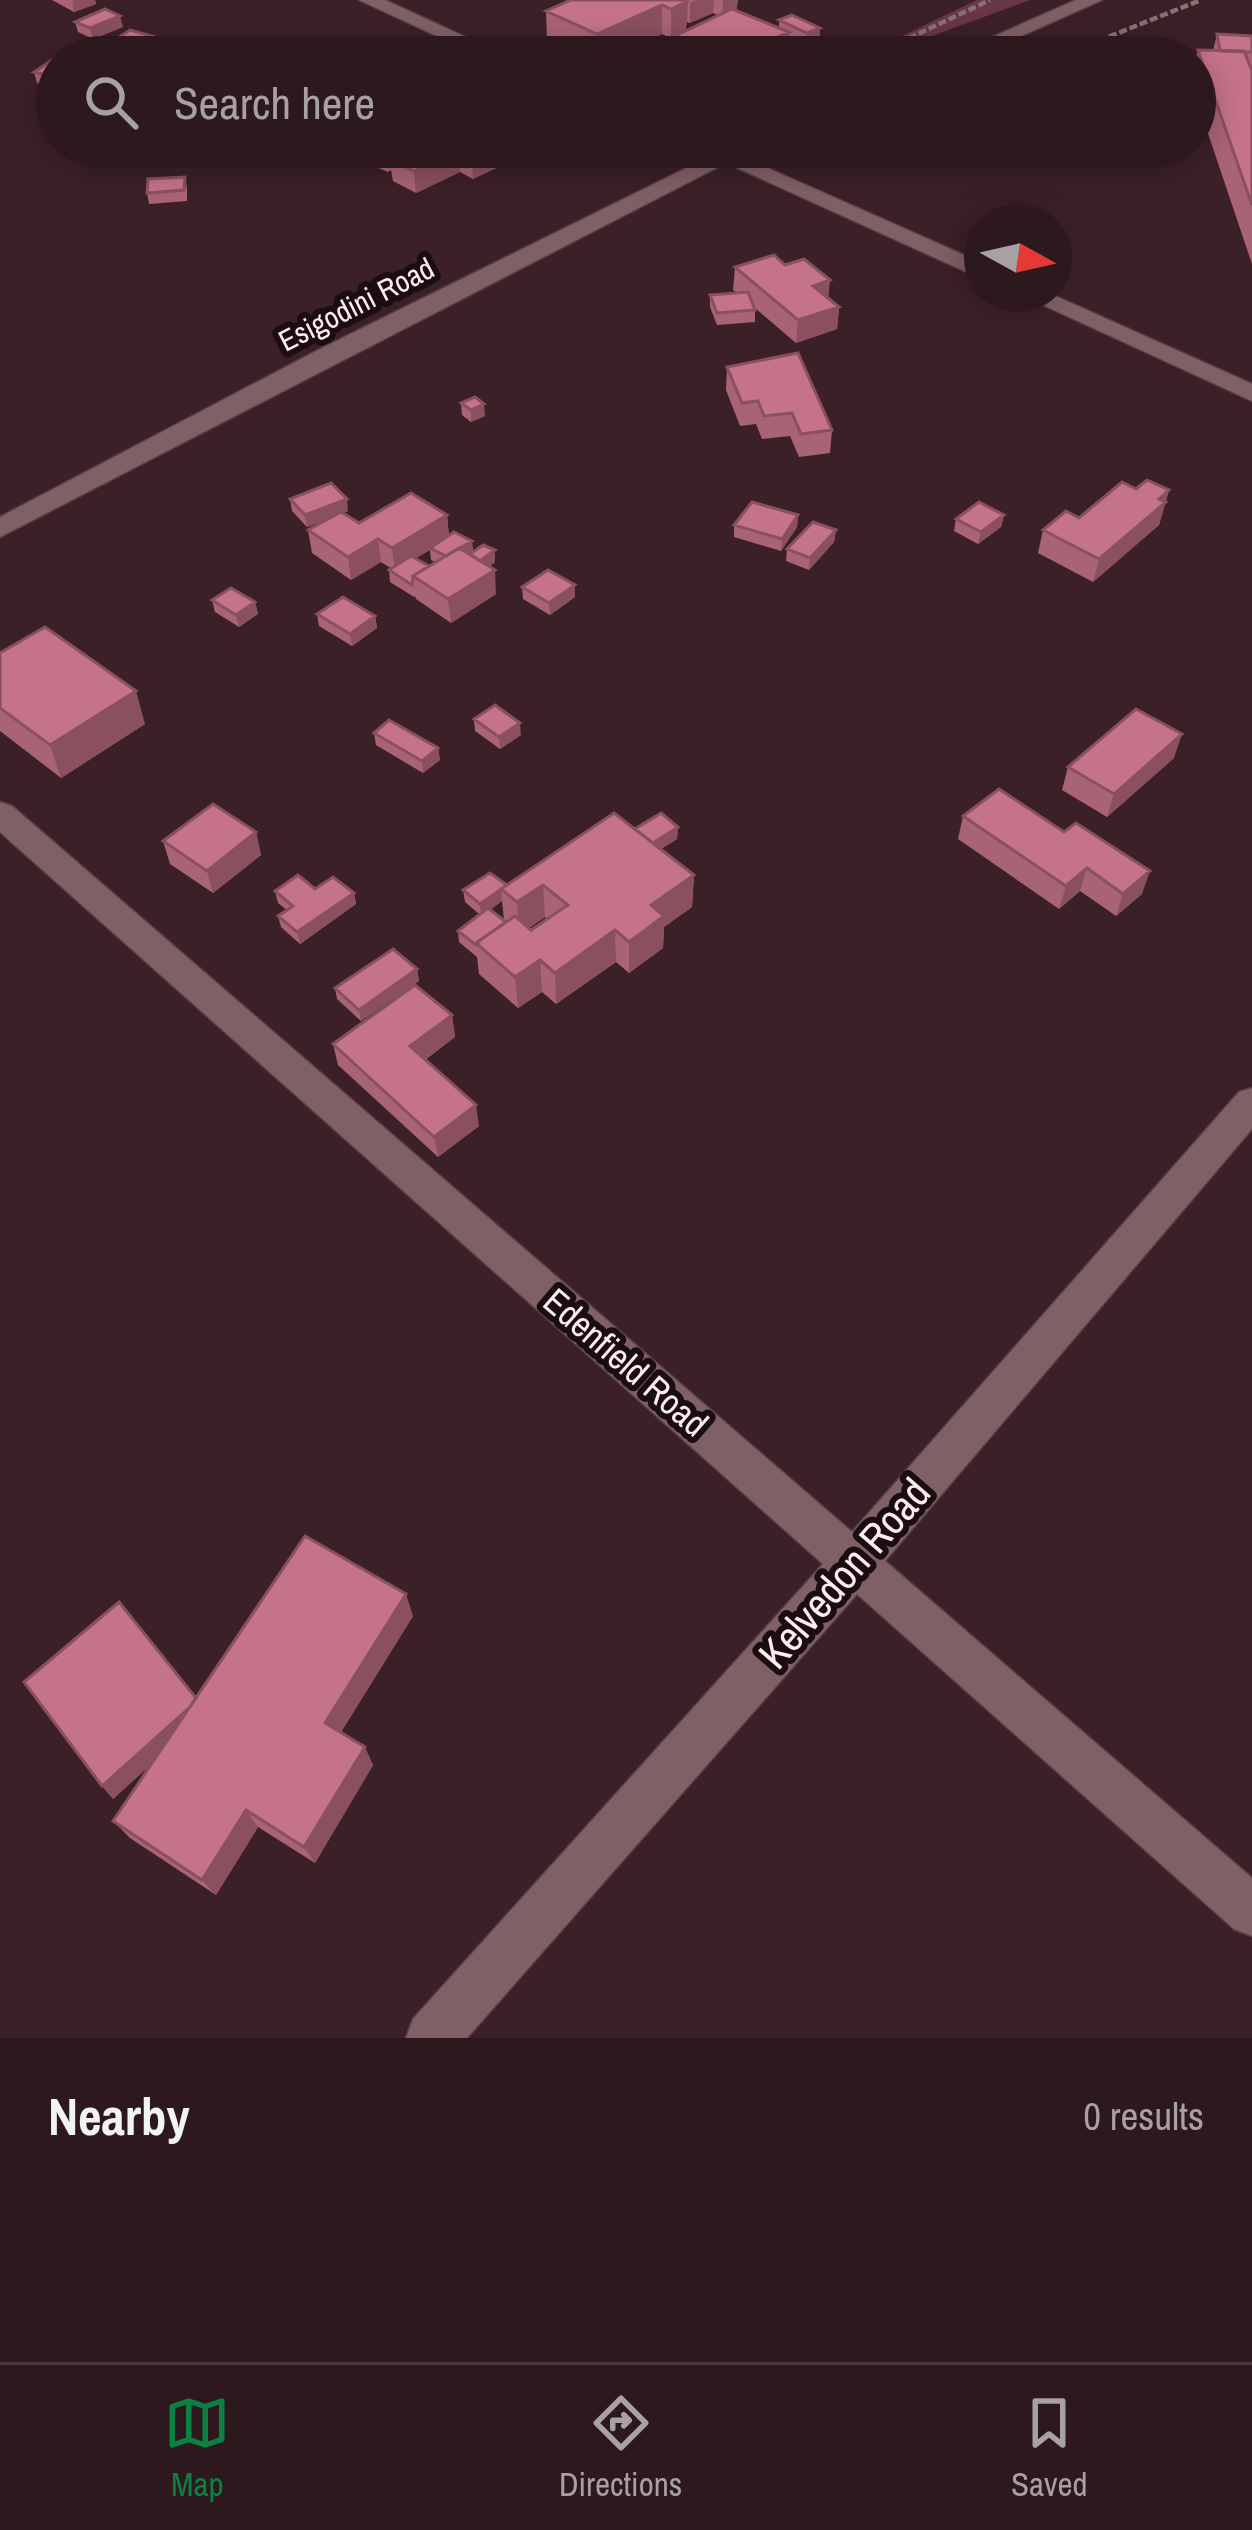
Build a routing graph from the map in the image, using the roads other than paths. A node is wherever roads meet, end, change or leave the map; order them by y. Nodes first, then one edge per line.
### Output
1 (369, 0) edge
2 (1092, 0) edge
3 (451, 36) edge
4 (1007, 36) edge
5 (689, 168) edge
6 (762, 168) edge
7 (964, 263) edge
8 (1070, 312) edge
9 (1252, 393) edge
10 (0, 528) edge
11 (0, 814) edge
12 (1252, 1103) edge
13 (855, 1562) junction
14 (1252, 1911) edge
15 (432, 2038) edge

1 - 3 street
2 - 4 street
5 - 10 street, Esigodini Road
6 - 7 street
8 - 9 street
11 - 13 street, Edenfield Road
12 - 13 street, Kelvedon Road
13 - 14 street, Edenfield Road
13 - 15 street, Kelvedon Road

